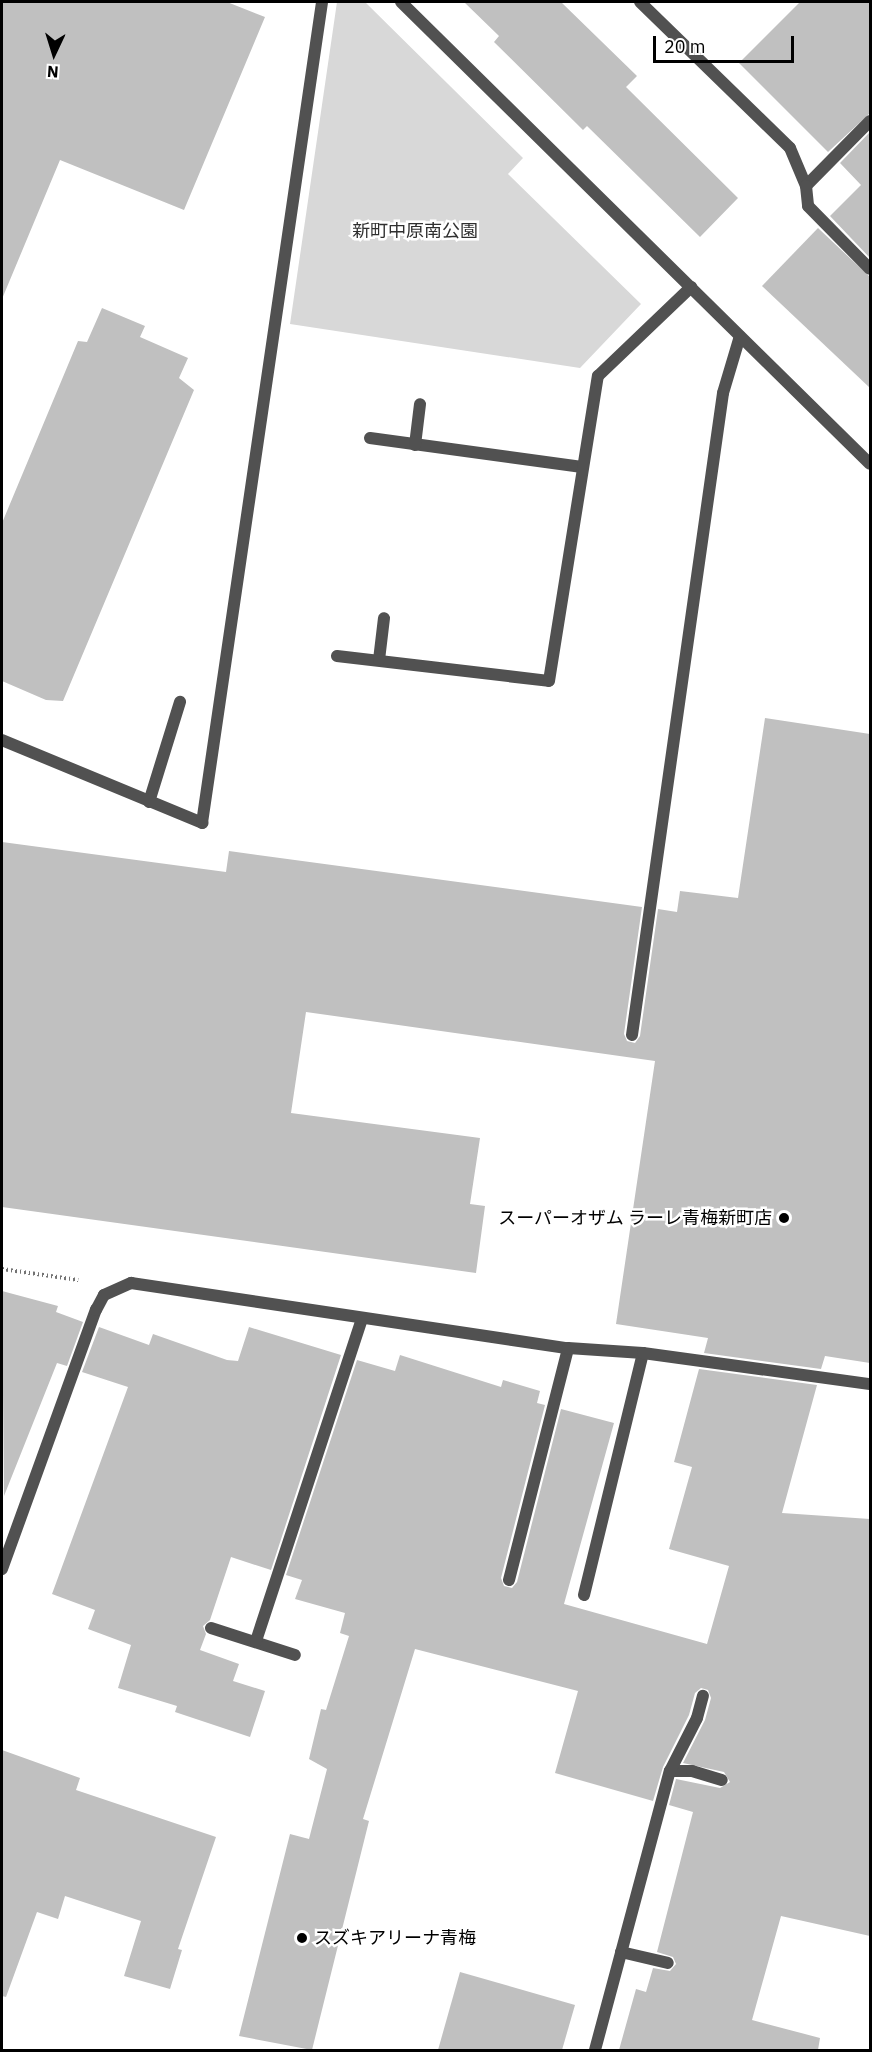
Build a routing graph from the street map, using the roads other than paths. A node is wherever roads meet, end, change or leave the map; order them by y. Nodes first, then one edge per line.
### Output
1 (322, 2) edge
2 (401, 2) edge
3 (640, 2) edge
4 (870, 121) edge
5 (806, 186) junction
6 (870, 269) edge
7 (691, 287) junction
8 (740, 336) junction
9 (420, 404) dead end
10 (370, 438) dead end
11 (415, 445) junction
12 (870, 464) edge
13 (582, 467) junction
14 (384, 618) dead end
15 (337, 656) dead end
16 (379, 660) junction
17 (180, 702) dead end
18 (2, 740) edge
19 (149, 802) junction
20 (632, 1035) dead end
21 (362, 1318) junction
22 (568, 1348) junction
23 (643, 1353) junction
24 (870, 1384) edge
25 (2, 1569) edge
26 (509, 1580) dead end
27 (584, 1595) dead end
28 (211, 1628) dead end
29 (256, 1641) junction
30 (295, 1655) dead end
31 (703, 1696) dead end
32 (670, 1770) junction
33 (722, 1780) dead end
34 (621, 1952) junction
35 (668, 1963) dead end
36 (595, 2050) edge

1 - 19 street
2 - 7 street
3 - 5 street
4 - 5 street
5 - 6 street
7 - 8 street
7 - 13 street
8 - 12 street
8 - 20 street
9 - 11 street
10 - 11 street
11 - 13 street
13 - 16 street
14 - 16 street
15 - 16 street
17 - 19 street
18 - 19 street
21 - 22 street
21 - 25 street
21 - 29 street
22 - 23 street
22 - 26 street
23 - 24 street
23 - 27 street
28 - 29 street
29 - 30 street
31 - 32 street
32 - 33 street
32 - 34 street
34 - 35 street
34 - 36 street

